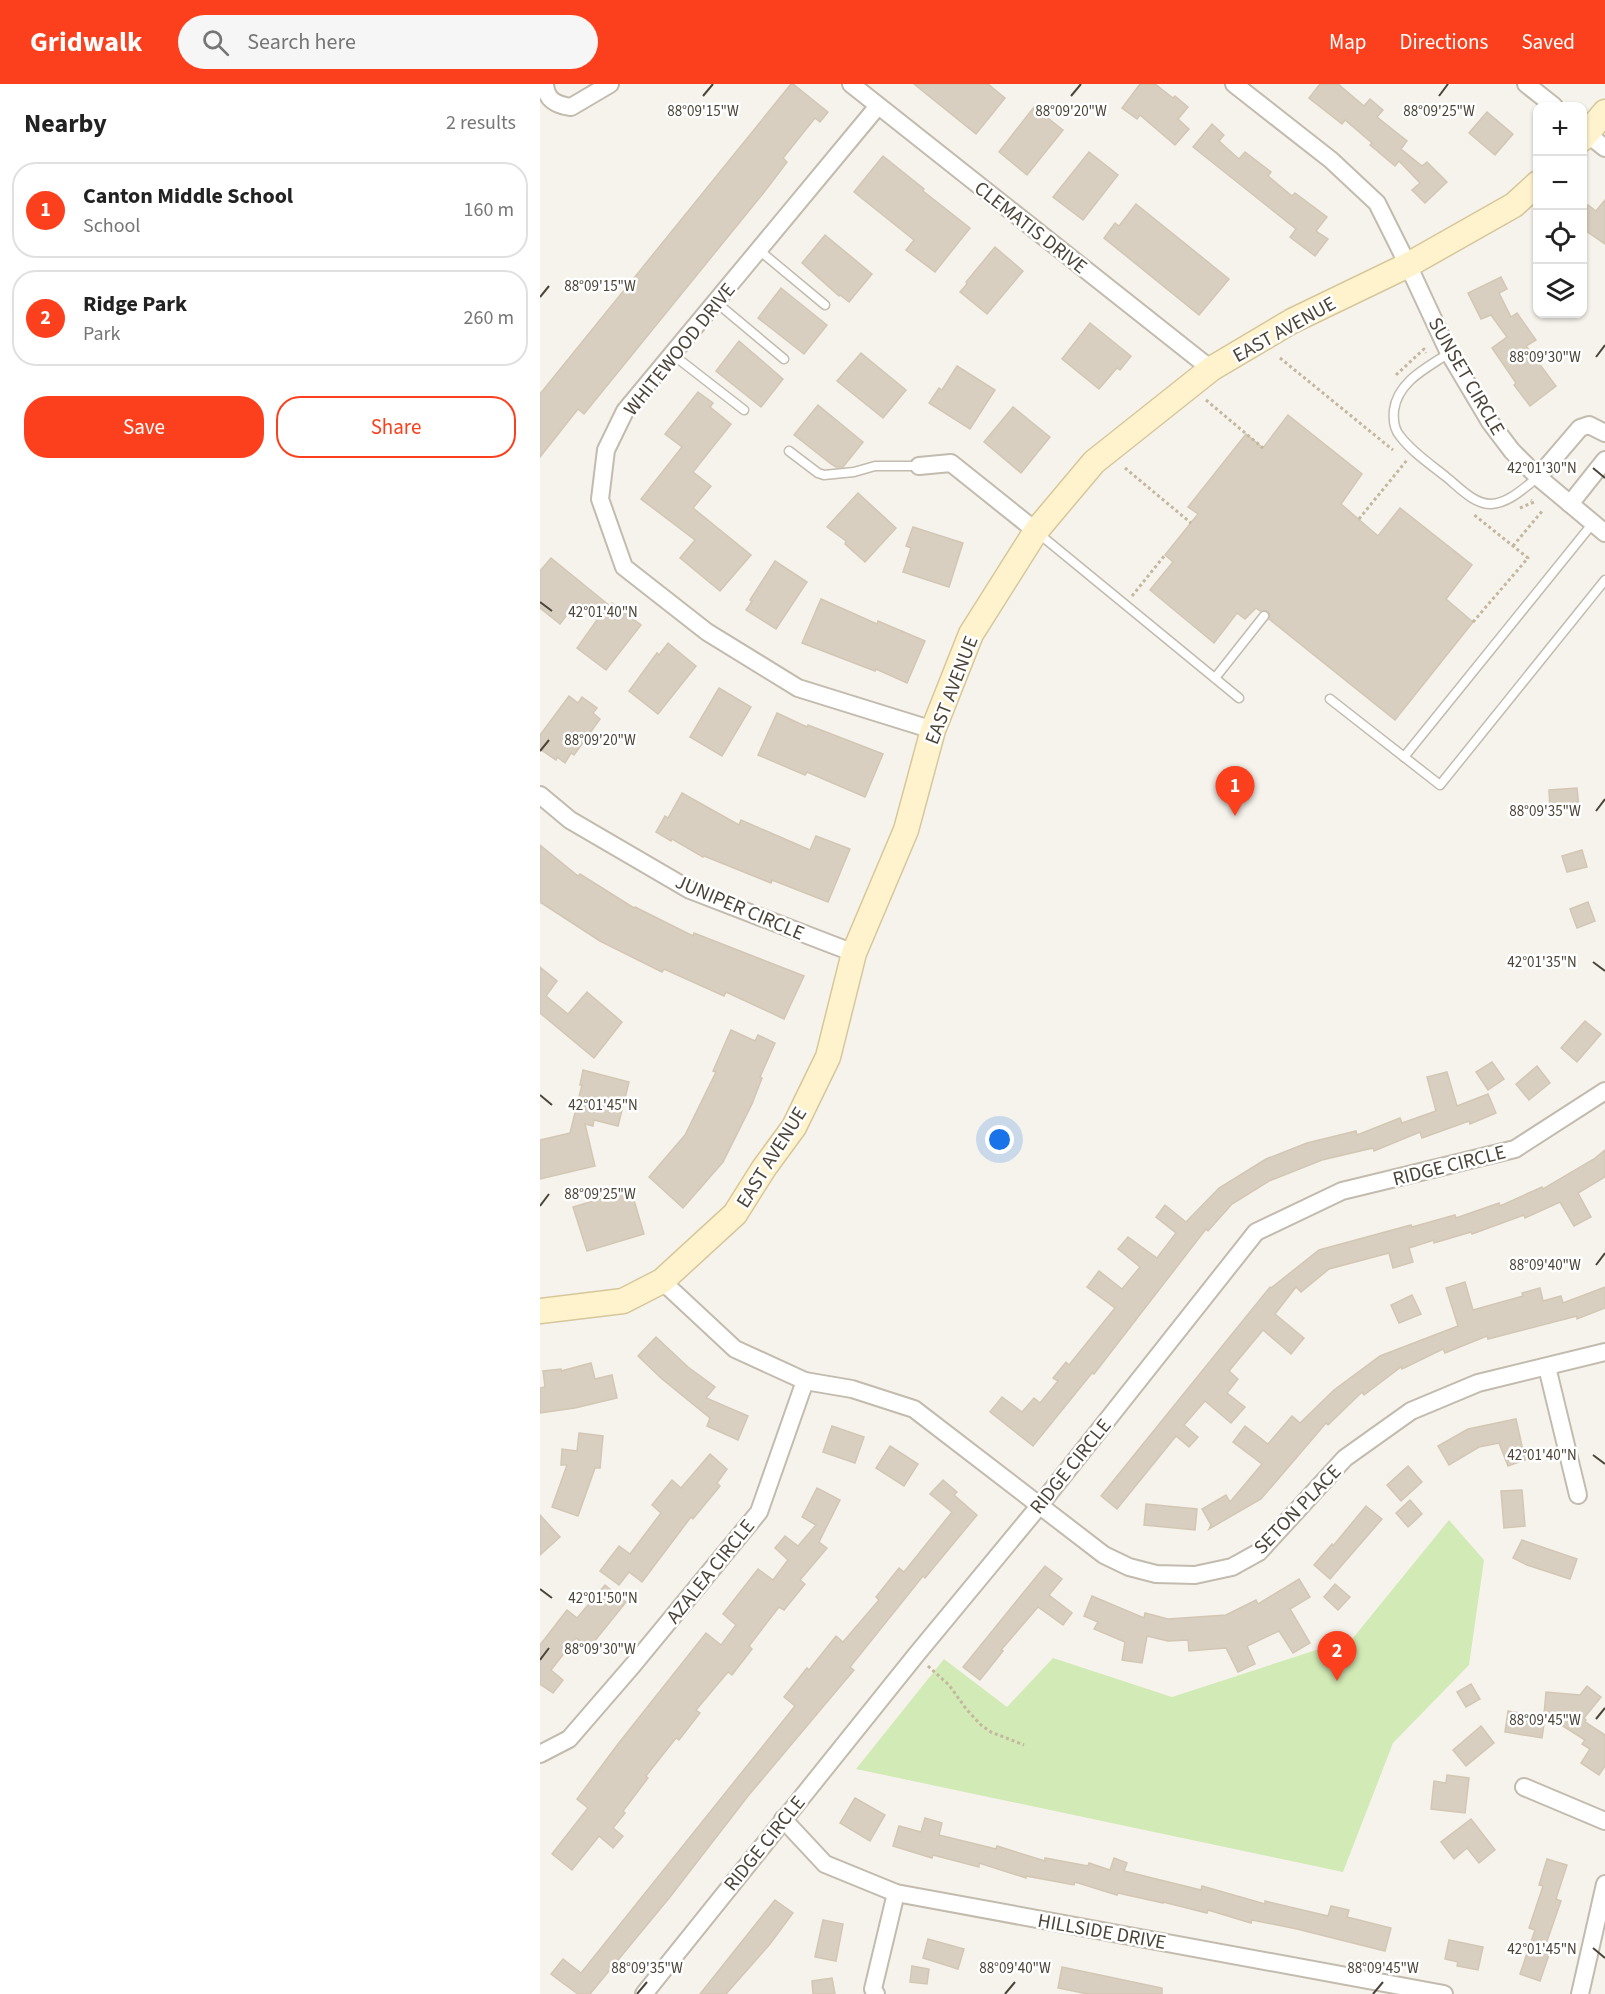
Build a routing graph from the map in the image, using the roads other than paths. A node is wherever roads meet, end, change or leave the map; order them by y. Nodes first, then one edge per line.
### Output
1 (545, 84) edge
2 (610, 84) edge
3 (851, 84) edge
4 (1234, 84) edge
5 (1526, 84) edge
6 (1549, 102) edge
7 (878, 106) junction
8 (1605, 112) edge
9 (1589, 138) edge
10 (1533, 188) edge
11 (760, 251) junction
12 (1408, 265) junction
13 (717, 303) junction
14 (825, 305) dead end
15 (1449, 353) junction
16 (672, 354) junction
17 (784, 359) dead end
18 (1212, 369) junction
19 (744, 410) dead end
20 (1605, 433) edge
21 (789, 451) dead end
22 (1605, 460) edge
23 (919, 466) joint
24 (1538, 477) junction
25 (1570, 504) junction
26 (1599, 528) edge
27 (1036, 531) junction
28 (1605, 580) edge
29 (1264, 616) dead end
30 (1215, 678) junction
31 (1239, 698) dead end
32 (1330, 699) dead end
33 (933, 730) junction
34 (1404, 757) junction
35 (540, 795) edge
36 (854, 953) junction
37 (1605, 1091) edge
38 (662, 1281) junction
39 (540, 1311) edge
40 (1605, 1353) edge
41 (1547, 1367) junction
42 (805, 1381) junction
43 (1578, 1495) dead end
44 (1040, 1505) junction
45 (540, 1754) edge
46 (1524, 1787) dead end
47 (783, 1819) junction
48 (1605, 1821) edge
49 (1605, 1884) edge
50 (896, 1893) junction
51 (644, 1994) edge
52 (876, 1994) edge
53 (1444, 1994) edge
54 (1580, 1994) edge

1 - 2 street
3 - 7 street, CLEMATIS DRIVE
4 - 12 street, SUNSET CIRCLE
5 - 6 street
7 - 11 street, WHITEWOOD DRIVE
7 - 18 street, CLEMATIS DRIVE
8 - 9 street
10 - 12 street, EAST AVENUE
11 - 13 street, WHITEWOOD DRIVE
11 - 14 lane
12 - 15 street, SUNSET CIRCLE
12 - 18 street, EAST AVENUE
13 - 16 street, WHITEWOOD DRIVE
13 - 17 lane
15 - 24 street, SUNSET CIRCLE
15 - 24 lane
16 - 19 lane
16 - 33 street, WHITEWOOD DRIVE
18 - 27 street, EAST AVENUE
20 - 24 street
21 - 23 lane
22 - 25 street
23 - 27 street
24 - 25 street, SUNSET CIRCLE
25 - 26 street, SUNSET CIRCLE
26 - 34 lane
27 - 30 lane
27 - 33 street, EAST AVENUE
28 - 34 lane
29 - 30 lane
30 - 31 lane
32 - 34 lane
33 - 36 street, EAST AVENUE
35 - 36 street, JUNIPER CIRCLE
36 - 38 street, EAST AVENUE
37 - 44 street, RIDGE CIRCLE
38 - 39 street, EAST AVENUE
38 - 42 street, SETON PLACE
40 - 41 street, SETON PLACE
41 - 43 street
41 - 44 street, SETON PLACE
42 - 44 street, SETON PLACE
42 - 45 street, AZALEA CIRCLE
44 - 47 street, RIDGE CIRCLE
46 - 48 street
47 - 50 street, HILLSIDE DRIVE
47 - 51 street, RIDGE CIRCLE
49 - 54 street
50 - 52 street
50 - 53 street, HILLSIDE DRIVE

